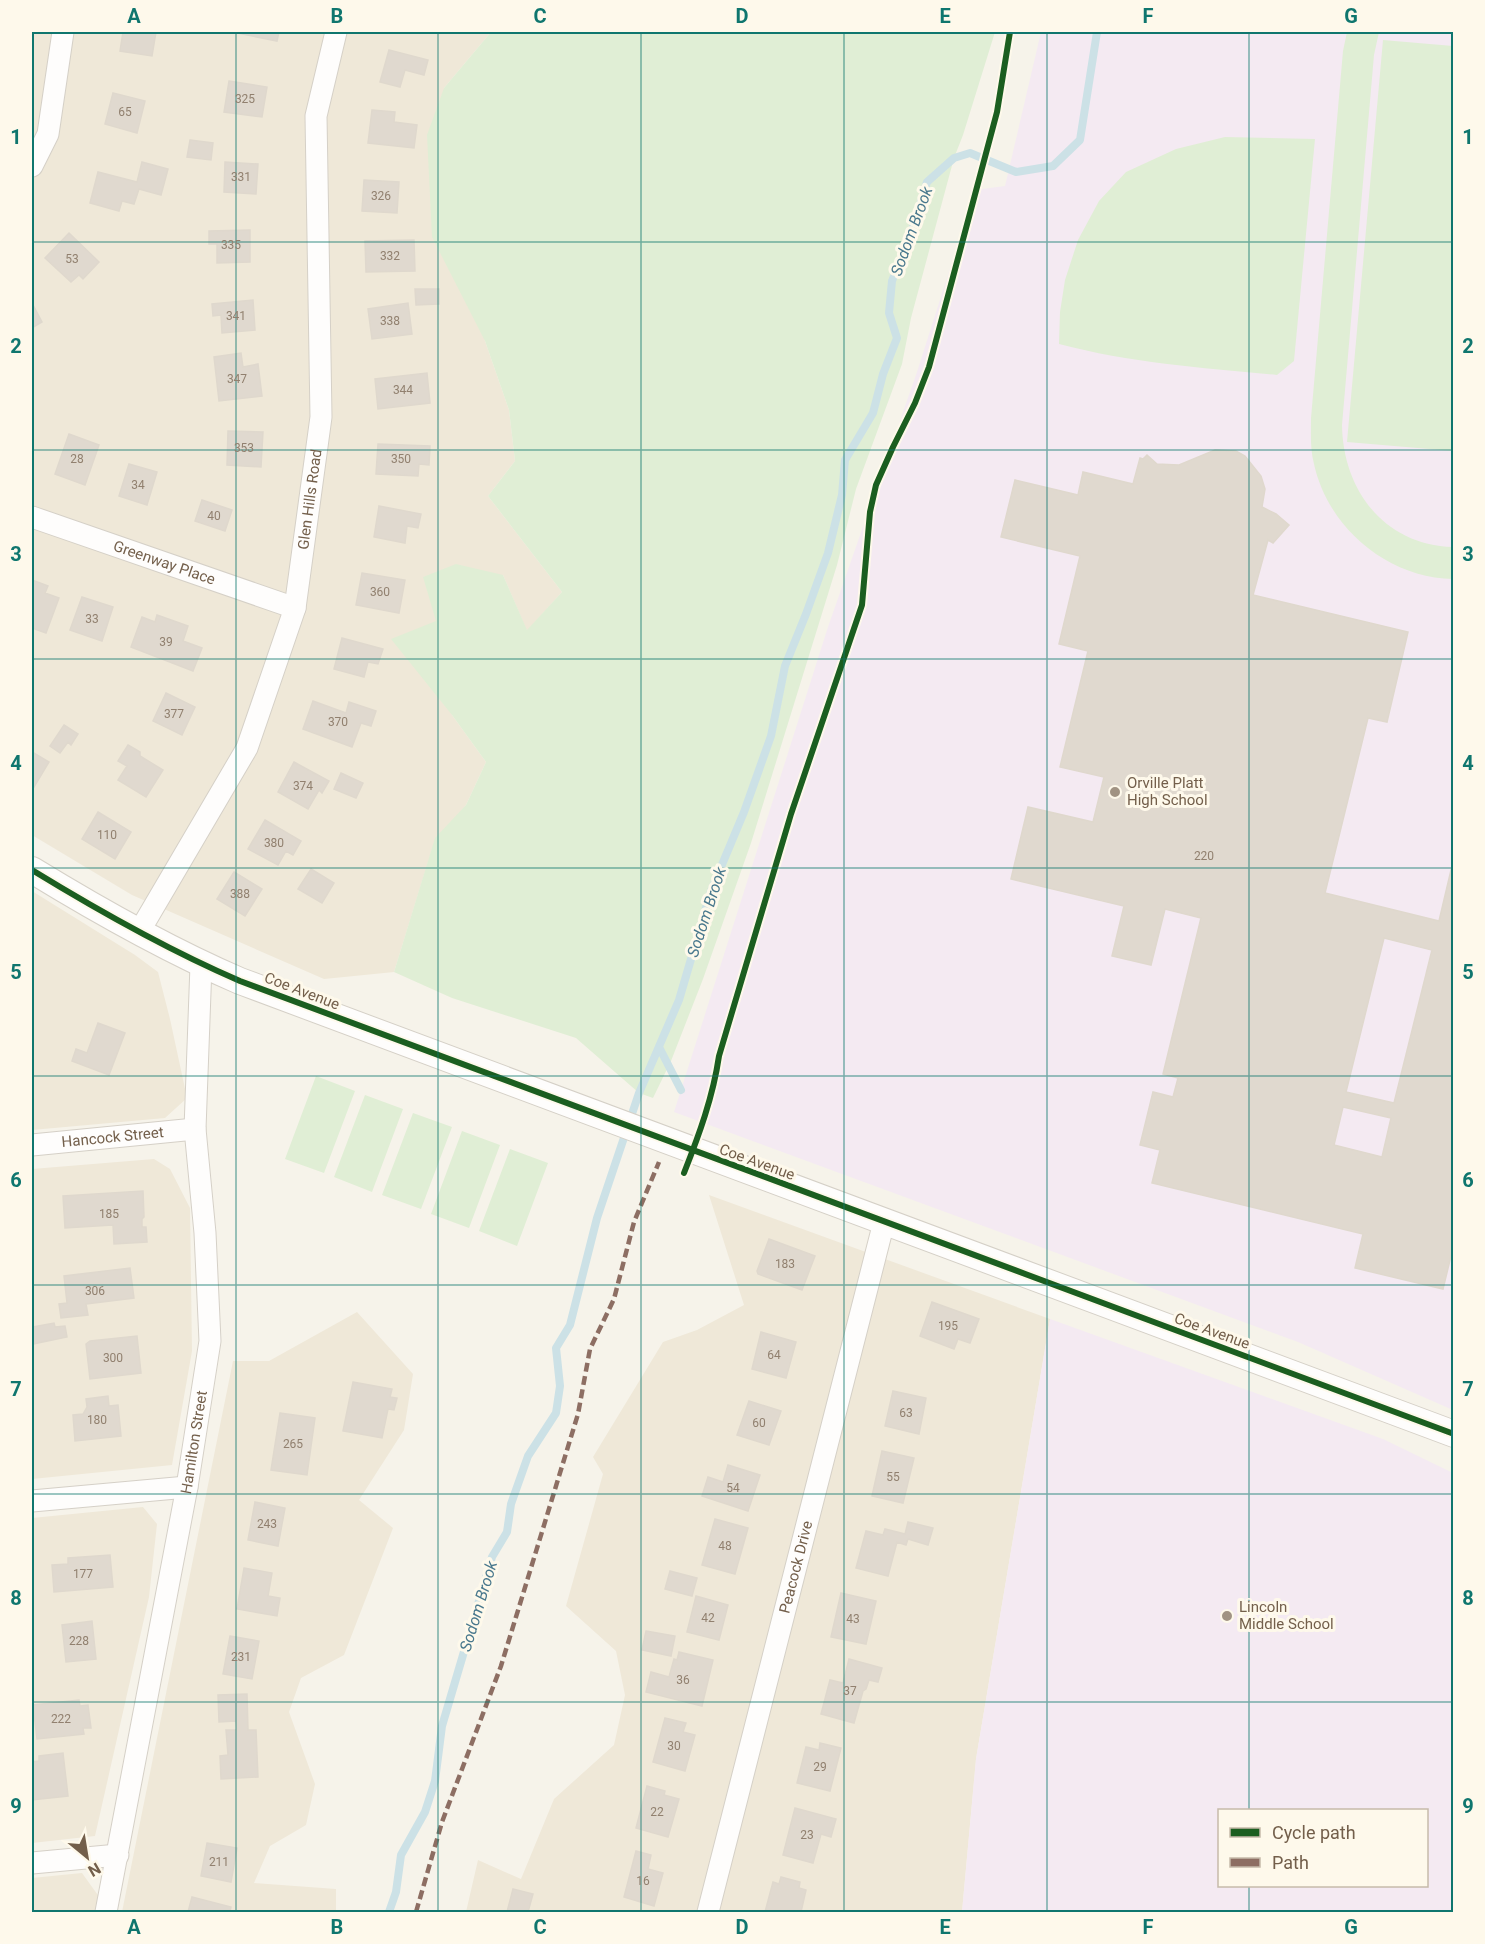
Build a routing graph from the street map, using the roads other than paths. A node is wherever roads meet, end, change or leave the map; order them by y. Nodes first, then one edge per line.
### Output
1 (63, 32) edge
2 (336, 32) edge
3 (32, 165) edge
4 (32, 517) edge
5 (295, 608) junction
6 (32, 870) edge
7 (139, 932) junction
8 (201, 965) junction
9 (195, 1129) junction
10 (32, 1145) edge
11 (884, 1222) junction
12 (1454, 1434) edge
13 (186, 1487) junction
14 (32, 1500) edge
15 (118, 1855) junction
16 (32, 1863) edge
17 (106, 1912) edge
18 (708, 1912) edge

1 - 3 street
2 - 5 street, Glen Hills Road
4 - 5 street, Greenway Place
5 - 7 street, Glen Hills Road
6 - 7 street, Coe Avenue
7 - 8 street, Coe Avenue
8 - 9 street, Hamilton Street
8 - 11 street, Coe Avenue
9 - 10 street, Hancock Street
9 - 13 street, Hamilton Street
11 - 12 street, Coe Avenue
11 - 18 street, Peacock Drive
13 - 14 street
13 - 15 street, Hamilton Street
15 - 16 street
15 - 17 street, Hamilton Street

